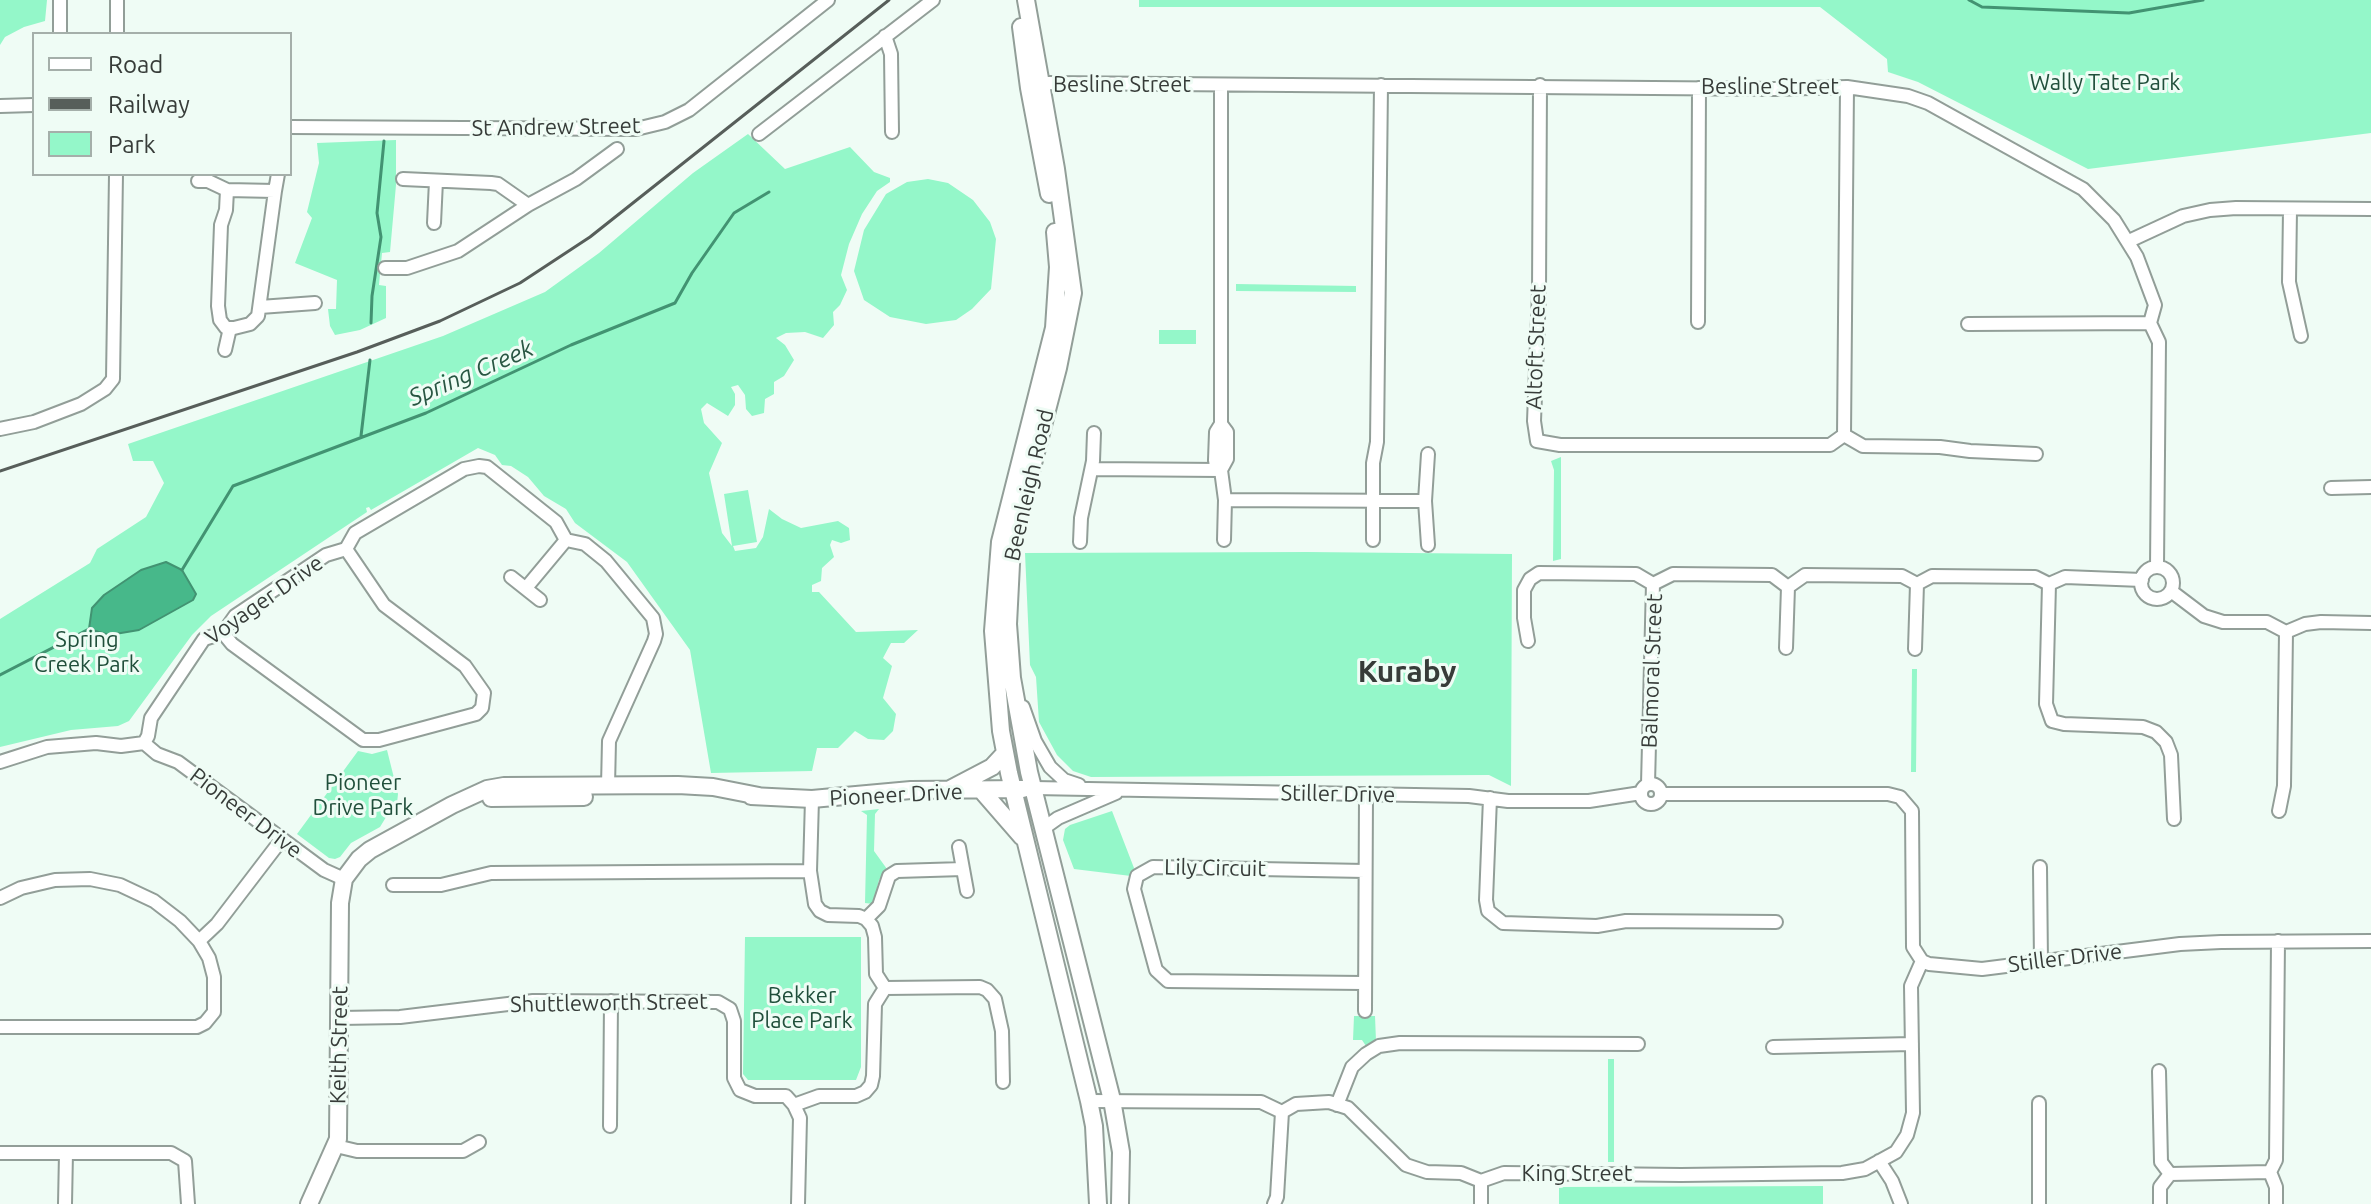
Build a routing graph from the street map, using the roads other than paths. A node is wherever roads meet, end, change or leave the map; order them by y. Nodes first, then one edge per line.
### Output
1 (60, 0) edge
2 (117, 0) edge
3 (828, 0) edge
4 (933, 0) edge
5 (1016, 0) edge
6 (1028, 5) edge
7 (60, 32) edge
8 (117, 32) edge
9 (885, 36) junction
10 (1221, 85) junction
11 (1381, 85) junction
12 (1540, 85) junction
13 (1035, 86) junction
14 (1847, 87) junction
15 (1699, 88) junction
16 (32, 105) edge
17 (0, 106) edge
18 (292, 127) edge
19 (892, 132) dead end
20 (759, 134) dead end
21 (617, 149) dead end
22 (116, 176) edge
23 (278, 176) edge
24 (403, 179) dead end
25 (198, 181) dead end
26 (436, 181) junction
27 (227, 190) junction
28 (275, 191) junction
29 (528, 205) junction
30 (2371, 209) edge
31 (2290, 210) junction
32 (434, 223) dead end
33 (2129, 241) junction
34 (385, 268) dead end
35 (315, 303) dead end
36 (260, 307) junction
37 (1698, 322) dead end
38 (2150, 323) junction
39 (1968, 324) dead end
40 (230, 328) junction
41 (2301, 336) dead end
42 (225, 350) dead end
43 (0, 429) edge
44 (1094, 433) dead end
45 (1844, 435) junction
46 (1428, 454) dead end
47 (2036, 454) dead end
48 (1092, 469) junction
49 (1221, 470) junction
50 (2371, 487) edge
51 (2331, 488) dead end
52 (1225, 500) junction
53 (1372, 500) junction
54 (1425, 501) junction
55 (566, 540) junction
56 (1224, 540) dead end
57 (1373, 540) dead end
58 (1080, 542) dead end
59 (1428, 545) dead end
60 (346, 549) junction
61 (2157, 567) junction
62 (511, 577) dead end
63 (2142, 580) junction
64 (1653, 584) junction
65 (1917, 584) junction
66 (2049, 584) junction
67 (1788, 587) junction
68 (526, 588) junction
69 (2171, 591) junction
70 (540, 600) dead end
71 (2371, 623) edge
72 (2286, 632) junction
73 (223, 633) junction
74 (1528, 641) dead end
75 (1786, 648) dead end
76 (1915, 649) dead end
77 (1012, 678) junction
78 (144, 743) junction
79 (1005, 753) junction
80 (0, 762) edge
81 (608, 786) junction
82 (1034, 788) junction
83 (1644, 788) junction
84 (1013, 789) junction
85 (949, 790) junction
86 (982, 791) junction
87 (1105, 791) junction
88 (1119, 791) junction
89 (1366, 795) junction
90 (759, 796) junction
91 (470, 797) junction
92 (1490, 798) junction
93 (812, 799) junction
94 (2279, 811) dead end
95 (2174, 819) dead end
96 (1044, 828) junction
97 (282, 839) junction
98 (1025, 842) junction
99 (959, 847) dead end
100 (2040, 867) dead end
101 (963, 869) junction
102 (810, 871) junction
103 (1365, 871) junction
104 (344, 879) junction
105 (393, 885) dead end
106 (967, 891) dead end
107 (0, 898) edge
108 (866, 919) junction
109 (1776, 922) dead end
110 (199, 941) junction
111 (2278, 941) junction
112 (2371, 941) edge
113 (1922, 961) junction
114 (2041, 962) junction
115 (1363, 983) junction
116 (885, 988) junction
117 (611, 1001) junction
118 (1365, 1011) dead end
119 (340, 1018) junction
120 (0, 1027) edge
121 (1638, 1044) dead end
122 (1912, 1044) junction
123 (1773, 1047) dead end
124 (2159, 1071) dead end
125 (1003, 1082) dead end
126 (1112, 1100) junction
127 (1089, 1101) junction
128 (2039, 1103) dead end
129 (794, 1105) junction
130 (1337, 1105) junction
131 (1282, 1112) junction
132 (610, 1126) dead end
133 (479, 1142) dead end
134 (336, 1146) junction
135 (0, 1153) edge
136 (66, 1153) junction
137 (1879, 1161) junction
138 (2270, 1172) junction
139 (2170, 1174) junction
140 (1481, 1181) junction
141 (65, 1204) edge
142 (188, 1204) edge
143 (309, 1204) edge
144 (798, 1204) edge
145 (1098, 1204) edge
146 (1120, 1204) edge
147 (1274, 1204) edge
148 (1481, 1204) edge
149 (1901, 1204) edge
150 (2039, 1204) edge
151 (2160, 1204) edge
152 (2276, 1204) edge

1 - 7 street
2 - 8 street
3 - 18 street, St Andrew Street
4 - 9 street
5 - 13 main road, Beenleigh Road
6 - 13 main road, Beenleigh Road
9 - 19 street
9 - 20 street
10 - 11 street, Besline Street
10 - 13 street, Besline Street
10 - 49 street
11 - 12 street, Besline Street
11 - 53 street
12 - 15 street, Besline Street
12 - 45 street, Altoft Street
13 - 77 main road, Beenleigh Road
13 - 79 main road, Beenleigh Road
14 - 15 street, Besline Street
14 - 33 street, Besline Street
14 - 45 street
15 - 37 street
16 - 17 street
21 - 29 street
22 - 43 street
23 - 28 street
24 - 26 street
25 - 27 street
26 - 29 street
26 - 32 street
27 - 28 street
27 - 40 street
28 - 36 street
29 - 34 street
30 - 31 street
31 - 33 street
31 - 41 street
33 - 38 street, Besline Street
35 - 36 street
36 - 40 street
38 - 39 street
38 - 61 street, Besline Street
40 - 42 street
44 - 48 street
45 - 47 street
46 - 54 street
48 - 49 street
48 - 58 street
49 - 52 street
50 - 51 street
52 - 53 street
52 - 56 street
53 - 54 street
53 - 57 street
54 - 59 street
55 - 60 street, Voyager Drive
55 - 68 street
55 - 81 street, Voyager Drive
60 - 73 street, Voyager Drive
60 - 73 street
61 - 63 street
61 - 69 street
62 - 68 street
63 - 66 street
63 - 69 street
64 - 67 street, Balmoral Street
64 - 74 street
64 - 83 street, Balmoral Street
65 - 66 street
65 - 67 street
65 - 76 street
66 - 95 street
67 - 75 street
68 - 70 street
69 - 72 street
71 - 72 street
72 - 94 street
73 - 78 street, Voyager Drive
77 - 82 main road, Beenleigh Road
77 - 87 street
78 - 80 street
78 - 97 street, Pioneer Drive
79 - 84 main road, Beenleigh Road
79 - 85 main road
81 - 90 main road, Pioneer Drive
81 - 91 main road, Pioneer Drive
82 - 84 main road, Pioneer Drive
82 - 87 street, Stiller Drive
82 - 96 main road, Beenleigh Road
83 - 92 street, Stiller Drive
83 - 113 street
84 - 86 main road, Pioneer Drive
84 - 98 main road, Beenleigh Road
85 - 86 main road, Pioneer Drive
85 - 93 main road, Pioneer Drive
86 - 98 main road
87 - 88 street, Stiller Drive
88 - 89 street, Stiller Drive
88 - 96 street
89 - 92 street, Stiller Drive
89 - 103 street
90 - 91 main road, Pioneer Drive
90 - 93 main road, Pioneer Drive
91 - 104 main road, Pioneer Drive
92 - 109 street
93 - 102 street
96 - 126 main road, Beenleigh Road
97 - 104 street, Pioneer Drive
97 - 110 street
98 - 127 main road, Beenleigh Road
99 - 101 street
100 - 114 street
101 - 106 street
101 - 108 street
102 - 105 street
102 - 108 street
103 - 115 street
103 - 115 street, Lily Circuit
104 - 119 main road, Keith Street
107 - 110 street
108 - 116 street
110 - 120 street
111 - 112 street, Stiller Drive
111 - 114 street, Stiller Drive
111 - 138 street
113 - 114 street, Stiller Drive
113 - 122 street, King Street
115 - 118 street
116 - 125 street
116 - 129 street
117 - 119 street, Shuttleworth Street
117 - 129 street, Shuttleworth Street
117 - 132 street
119 - 134 main road, Keith Street
121 - 130 street
122 - 123 street
122 - 137 street, King Street
124 - 139 street
126 - 127 street
126 - 131 street
126 - 146 main road, Beenleigh Road
127 - 145 main road, Beenleigh Road
128 - 150 street
129 - 144 street
130 - 131 street
130 - 140 street, King Street
131 - 147 street
133 - 134 street
134 - 143 main road, Keith Street
135 - 136 street
136 - 141 street
136 - 142 street
137 - 140 street, King Street
137 - 149 street
138 - 139 street
138 - 152 street
139 - 151 street
140 - 148 street

